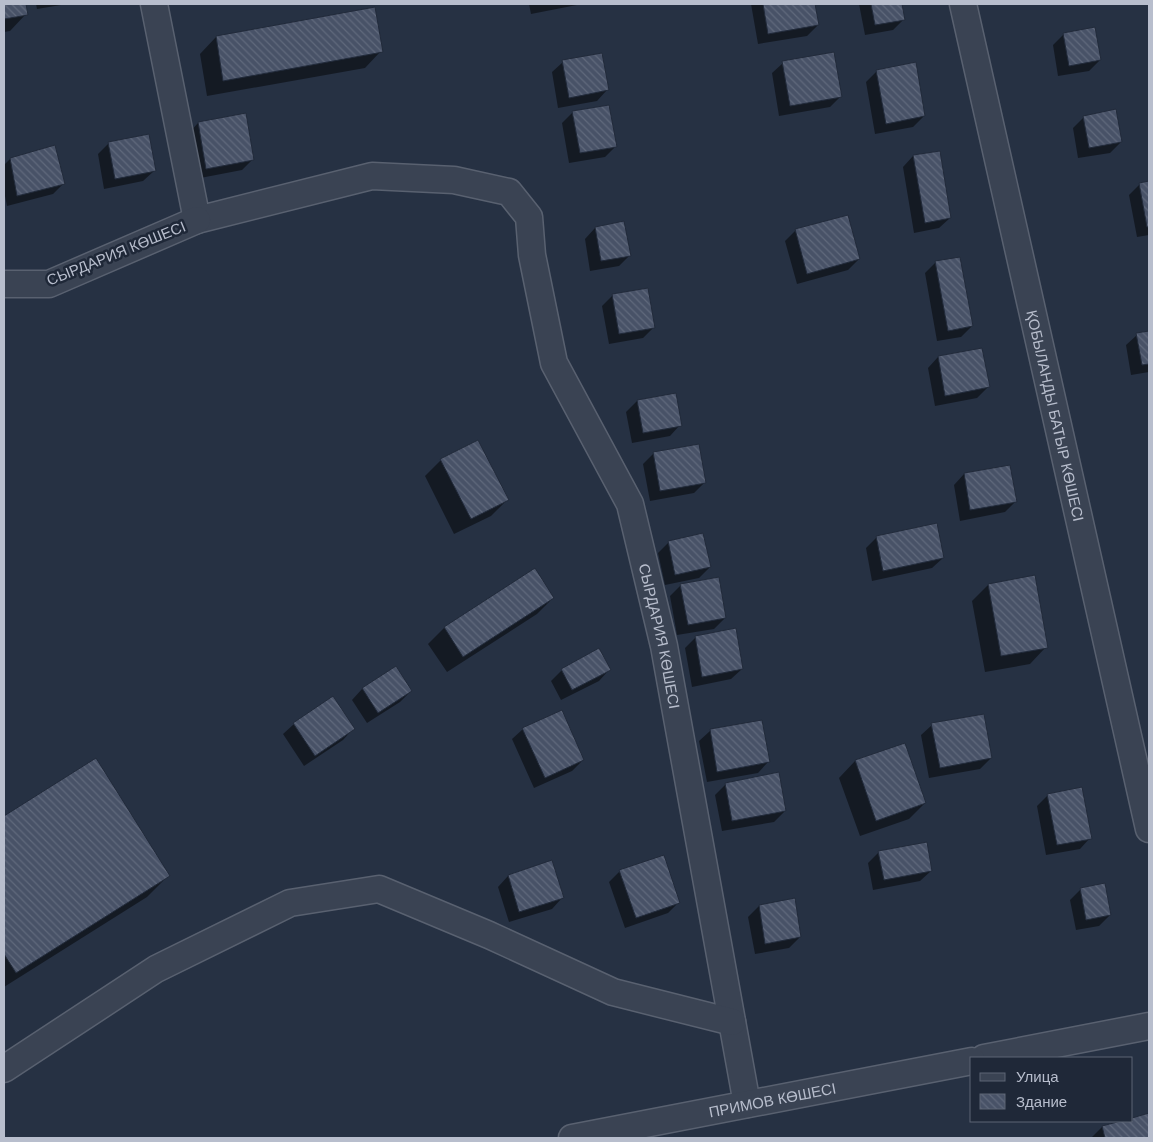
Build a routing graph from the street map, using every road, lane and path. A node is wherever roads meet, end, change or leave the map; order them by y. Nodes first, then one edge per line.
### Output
1 (154, 4) edge
2 (962, 4) edge
3 (197, 220) junction
4 (4, 284) edge
5 (1149, 829) edge
6 (732, 1022) junction
7 (1149, 1026) edge
8 (989, 1057) edge
9 (970, 1061) edge
10 (4, 1069) edge
11 (748, 1104) junction
12 (572, 1138) edge

1 - 3 street
2 - 5 street, ҚОБЫЛАНДЫ БАТЫР КӨШЕСІ
3 - 4 street, СЫРДАРИЯ КӨШЕСІ
3 - 6 street, СЫРДАРИЯ КӨШЕСІ
6 - 10 street
6 - 11 street, СЫРДАРИЯ КӨШЕСІ
7 - 8 street
9 - 11 street, ПРИМОВ КӨШЕСІ
11 - 12 street, ПРИМОВ КӨШЕСІ

